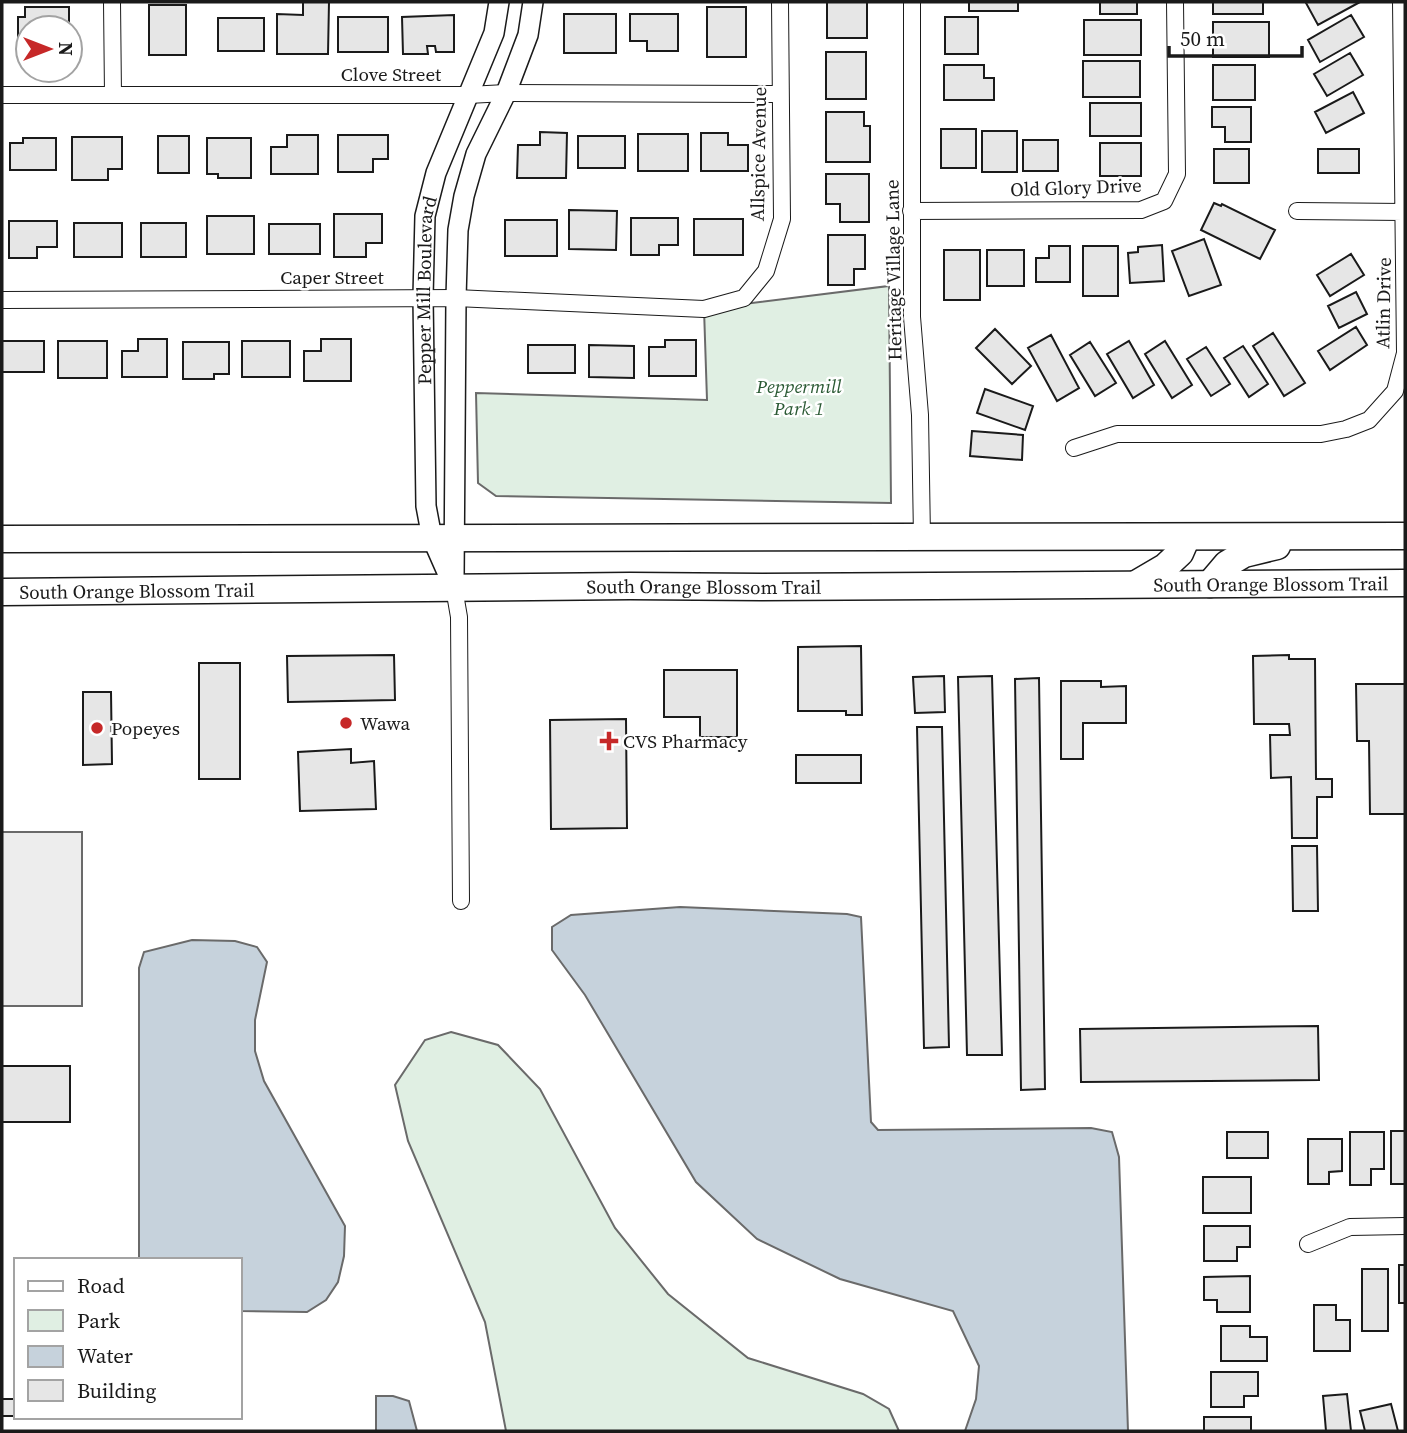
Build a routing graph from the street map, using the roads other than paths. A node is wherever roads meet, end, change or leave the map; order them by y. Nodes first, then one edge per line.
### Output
1 (112, 2) edge
2 (499, 2) edge
3 (533, 2) edge
4 (780, 2) edge
5 (912, 2) edge
6 (1175, 2) edge
7 (1401, 2) edge
8 (506, 93) junction
9 (780, 94) junction
10 (2, 95) edge
11 (113, 95) junction
12 (468, 96) junction
13 (911, 211) junction
14 (1297, 211) dead end
15 (1404, 212) edge
16 (423, 298) junction
17 (456, 298) junction
18 (744, 298) joint
19 (2, 300) edge
20 (1074, 448) dead end
21 (1316, 536) junction
22 (1405, 536) edge
23 (1187, 537) junction
24 (443, 538) junction
25 (922, 538) junction
26 (2, 539) edge
27 (1405, 583) edge
28 (1210, 584) junction
29 (1134, 585) junction
30 (454, 588) junction
31 (2, 592) edge
32 (461, 901) dead end
33 (1405, 1226) edge
34 (1308, 1244) dead end

1 - 11 street
2 - 12 street, Pepper Mill Boulevard
3 - 8 street, Pepper Mill Boulevard
4 - 9 street, Allspice Avenue
5 - 13 street, Heritage Village Lane
6 - 13 street, Old Glory Drive
7 - 15 street, Atlin Drive
8 - 9 street, Clove Street
8 - 12 street, Clove Street
8 - 17 street, Pepper Mill Boulevard
9 - 18 street, Allspice Avenue
10 - 11 street, Clove Street
11 - 12 street, Clove Street
12 - 16 street, Pepper Mill Boulevard
13 - 25 street, Heritage Village Lane
14 - 15 street
15 - 20 street, Atlin Drive
16 - 17 street, Caper Street
16 - 19 street, Caper Street
16 - 24 street, Pepper Mill Boulevard
17 - 18 street, Caper Street
17 - 24 street, Pepper Mill Boulevard
21 - 22 main road
21 - 23 main road
21 - 28 main road
23 - 25 main road
23 - 29 main road
24 - 25 main road
24 - 26 main road
24 - 30 street, Pepper Mill Boulevard
27 - 28 main road, South Orange Blossom Trail
28 - 29 main road, South Orange Blossom Trail
29 - 30 main road, South Orange Blossom Trail
30 - 31 main road, South Orange Blossom Trail
30 - 32 street, Pepper Mill Boulevard
33 - 34 street

